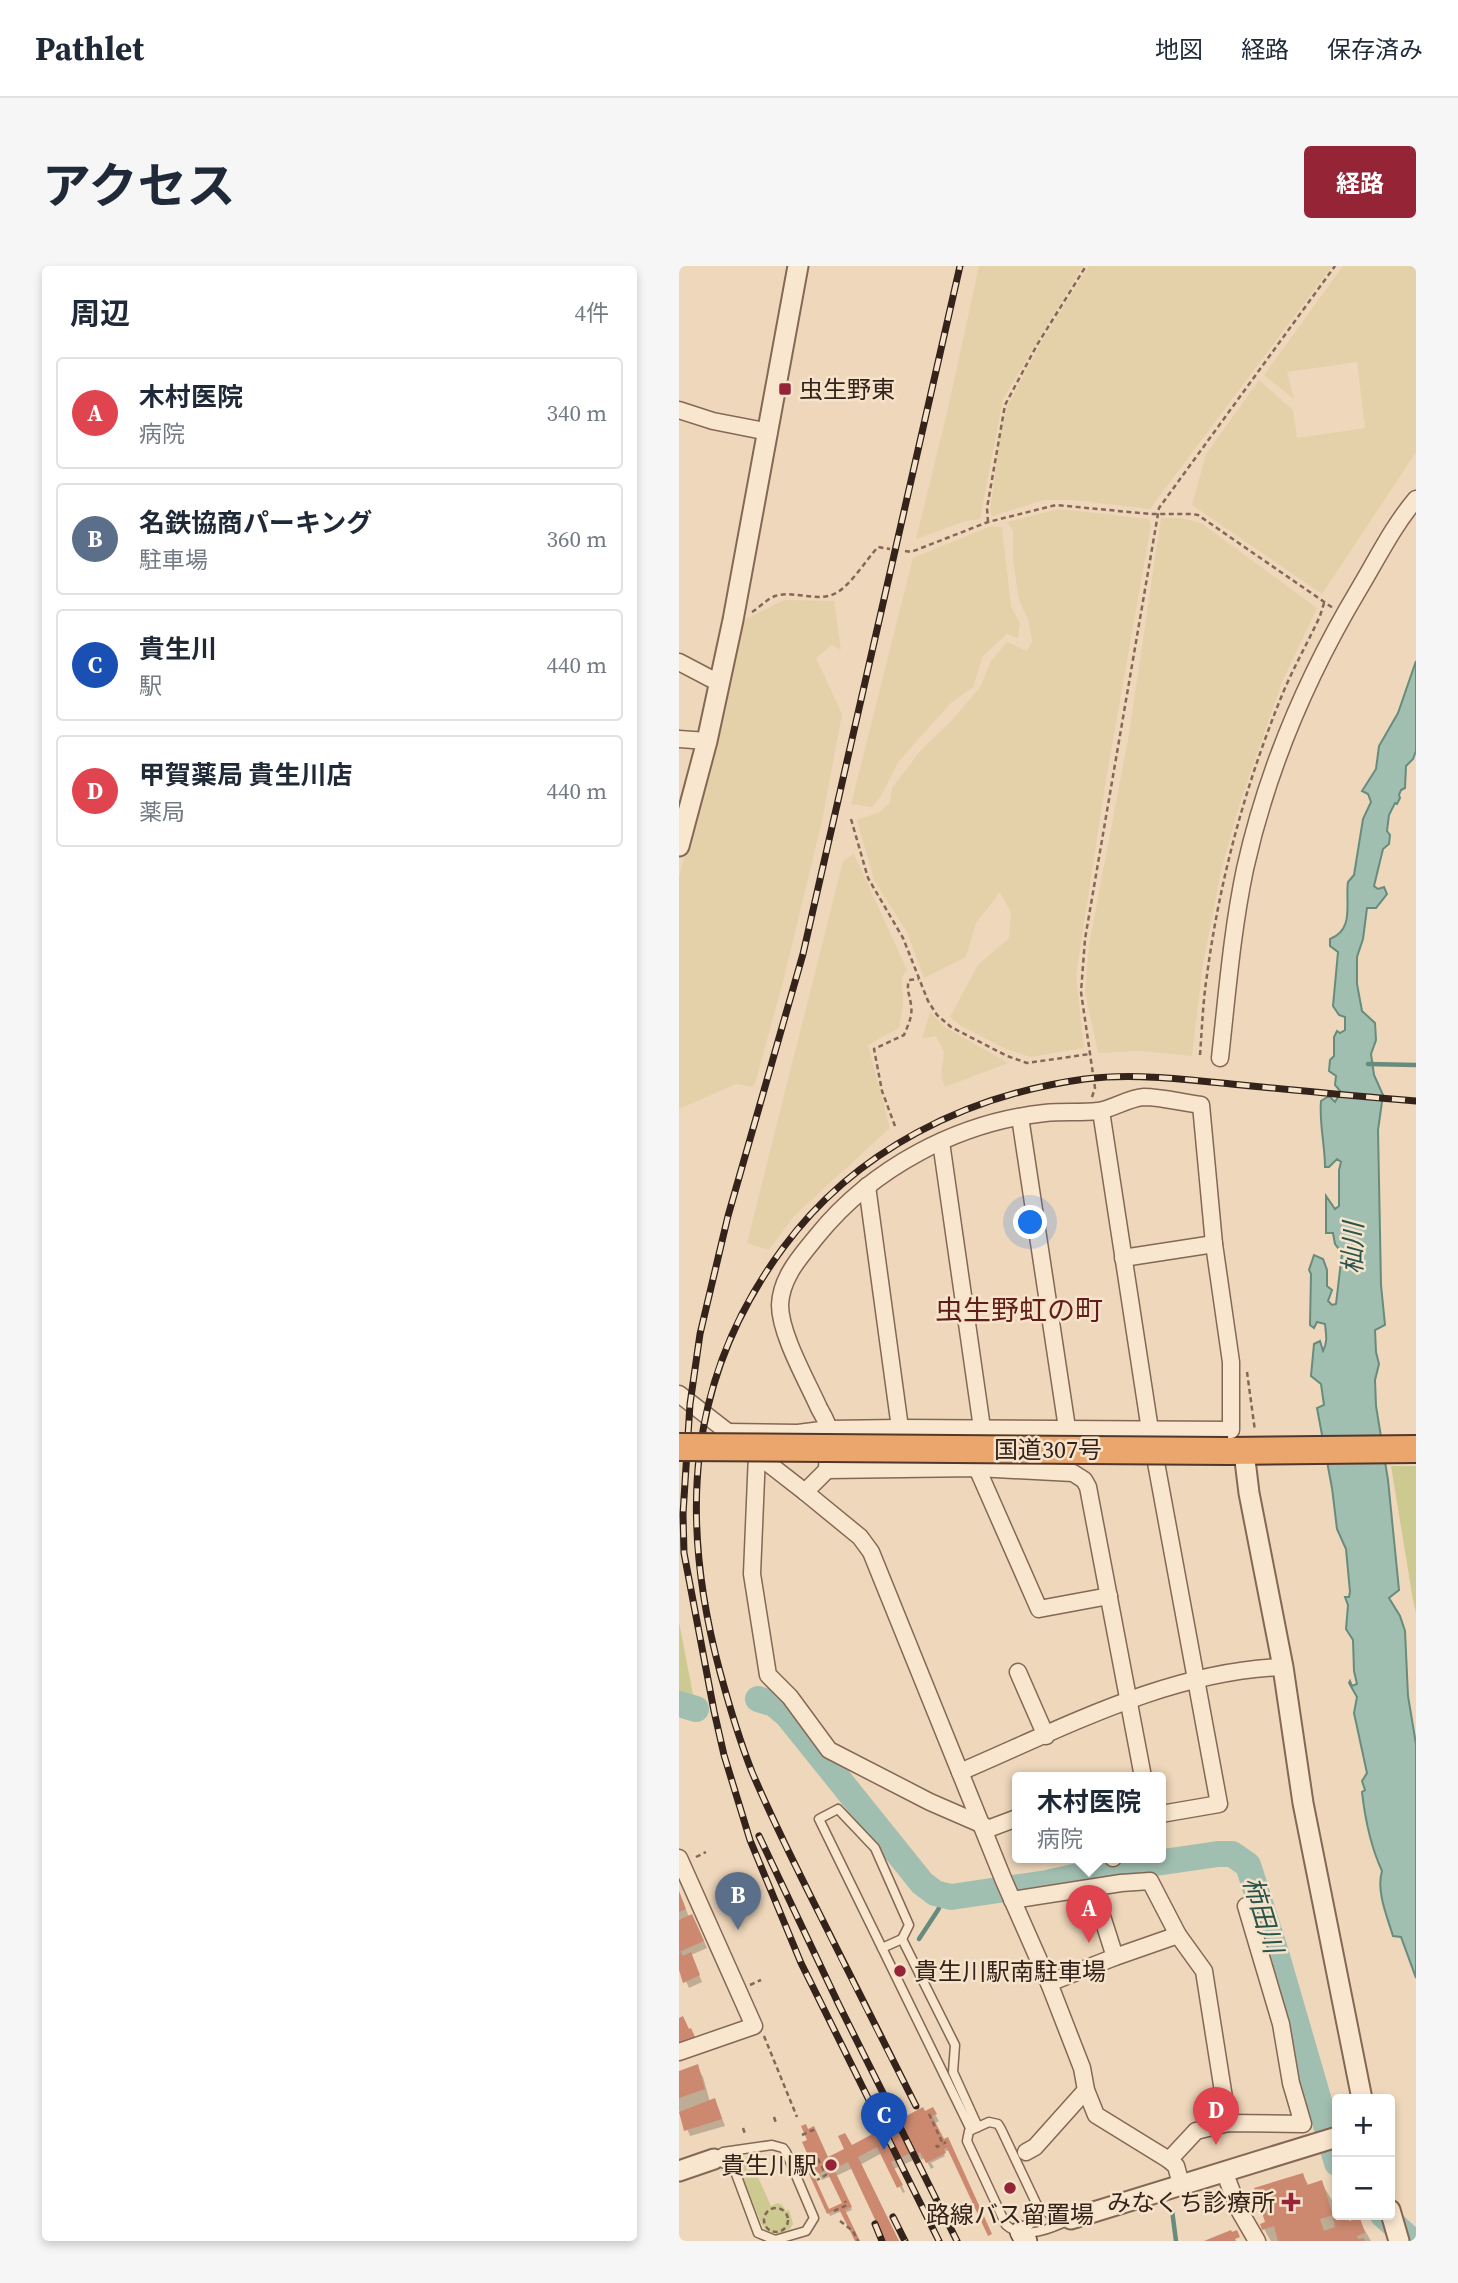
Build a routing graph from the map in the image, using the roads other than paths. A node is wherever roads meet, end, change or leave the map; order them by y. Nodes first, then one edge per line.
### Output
1 (798, 266) edge
2 (679, 411) edge
3 (769, 432) junction
4 (1416, 499) edge
5 (679, 662) edge
6 (719, 683) junction
7 (679, 739) edge
8 (707, 741) junction
9 (679, 846) edge
10 (1220, 1058) dead end
11 (1095, 1106) junction
12 (1020, 1117) junction
13 (941, 1142) junction
14 (867, 1186) junction
15 (1214, 1244) junction
16 (1123, 1258) junction
17 (679, 1394) edge
18 (900, 1428) junction
19 (982, 1428) junction
20 (1067, 1428) junction
21 (829, 1429) junction
22 (1150, 1430) junction
23 (727, 1432) junction
24 (679, 1447) edge
25 (1416, 1449) edge
26 (1246, 1451) junction
27 (757, 1454) junction
28 (977, 1468) junction
29 (827, 1470) junction
30 (805, 1492) junction
31 (1109, 1596) junction
32 (1283, 1667) junction
33 (1018, 1672) dead end
34 (1196, 1678) junction
35 (1128, 1701) junction
36 (1046, 1736) junction
37 (960, 1772) junction
38 (1142, 1772) edge
39 (1166, 1814) edge
40 (1012, 1820) edge
41 (984, 1828) junction
42 (685, 1859) edge
43 (1093, 1888) junction
44 (1008, 1891) junction
45 (1246, 1906) dead end
46 (1178, 1935) junction
47 (902, 1939) junction
48 (882, 1948) junction
49 (1115, 1957) junction
50 (1049, 1983) junction
51 (679, 2052) edge
52 (1086, 2090) junction
53 (1361, 2094) edge
54 (1228, 2123) junction
55 (975, 2128) junction
56 (1332, 2138) edge
57 (1026, 2152) dead end
58 (714, 2159) junction
59 (1169, 2160) junction
60 (679, 2171) edge
61 (1224, 2171) junction
62 (1181, 2184) junction
63 (1037, 2205) junction
64 (1071, 2219) junction
65 (1393, 2220) edge
66 (1023, 2236) edge
67 (1257, 2241) edge
68 (1399, 2241) edge

1 - 3 street
2 - 3 street
3 - 6 street
4 - 10 street
5 - 6 street
6 - 8 street
7 - 8 street
8 - 9 street
11 - 12 street
11 - 15 street
11 - 16 street
12 - 13 street
12 - 20 street
13 - 14 street
13 - 19 street
14 - 18 street
14 - 21 street
15 - 16 street
15 - 22 street
16 - 22 street
17 - 23 street
18 - 19 street
18 - 21 street
19 - 20 street
20 - 22 street
21 - 23 street
21 - 29 street
22 - 34 street
23 - 27 street
24 - 26 highway, 国道307号, bridge
25 - 26 highway, 国道307号
26 - 32 street
27 - 30 street
27 - 41 street
28 - 29 street
28 - 31 street
28 - 31 street
29 - 30 street
30 - 37 street
31 - 35 street
32 - 34 street
32 - 53 street
33 - 36 street
34 - 35 street
34 - 39 street
35 - 36 street
35 - 38 street
36 - 37 street
37 - 41 street
40 - 41 street
41 - 44 street
42 - 51 street
43 - 44 street
43 - 46 street
43 - 49 street
44 - 50 street
45 - 54 street
46 - 49 street
46 - 54 street
47 - 48 lane
47 - 48 lane
47 - 55 lane
48 - 55 lane
49 - 50 street
50 - 52 street
52 - 57 street
52 - 59 street
54 - 59 street
55 - 63 lane
55 - 66 lane
56 - 61 street
58 - 58 lane
58 - 60 street
59 - 62 street
61 - 62 street
61 - 67 street
62 - 64 street
63 - 64 lane
63 - 66 lane
64 - 66 lane
65 - 68 street

